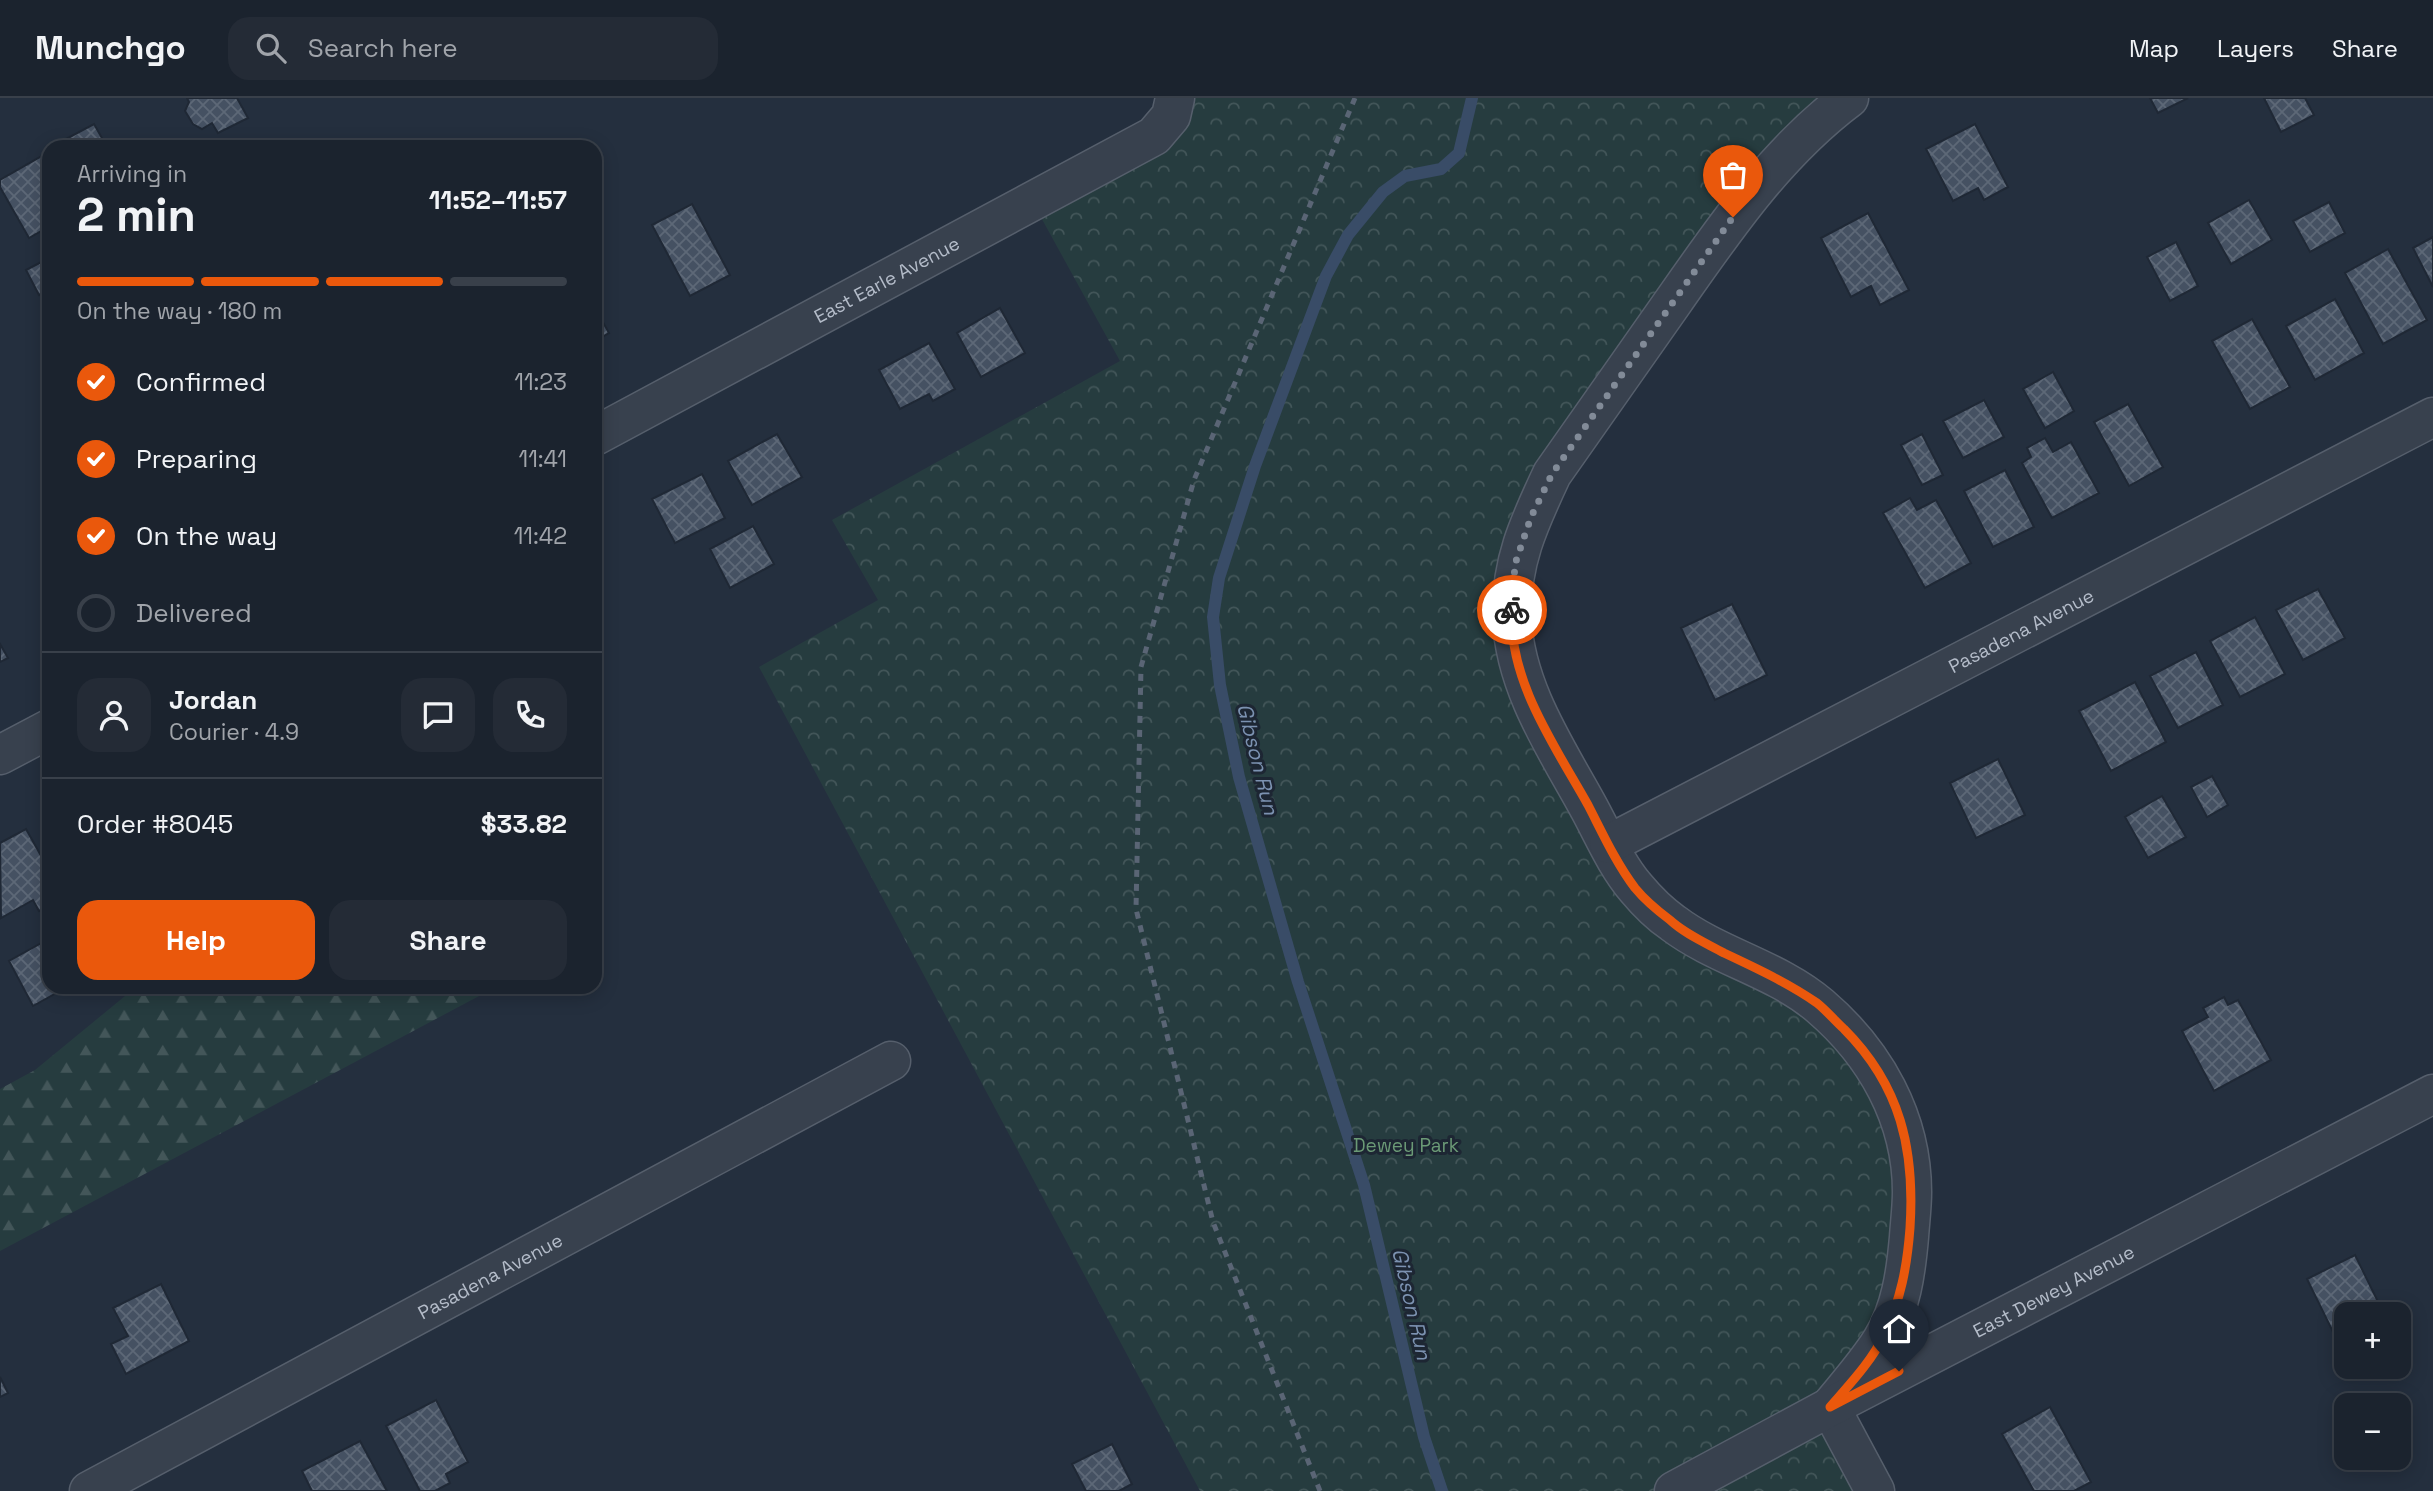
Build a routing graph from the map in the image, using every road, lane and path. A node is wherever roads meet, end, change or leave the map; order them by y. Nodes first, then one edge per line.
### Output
1 (1849, 98) edge
2 (1173, 107) edge
3 (2433, 417) edge
4 (602, 432) edge
5 (42, 733) edge
6 (0, 755) edge
7 (1609, 844) junction
8 (891, 1062) dead end
9 (2433, 1094) edge
10 (1830, 1407) junction
11 (89, 1491) edge
12 (1674, 1491) edge
13 (1875, 1491) edge

1 - 7 street
2 - 4 street, East Earle Avenue
3 - 7 street, Pasadena Avenue
5 - 6 street
7 - 10 street
8 - 11 street, Pasadena Avenue
9 - 10 street, East Dewey Avenue
10 - 12 street, East Dewey Avenue
10 - 13 street

